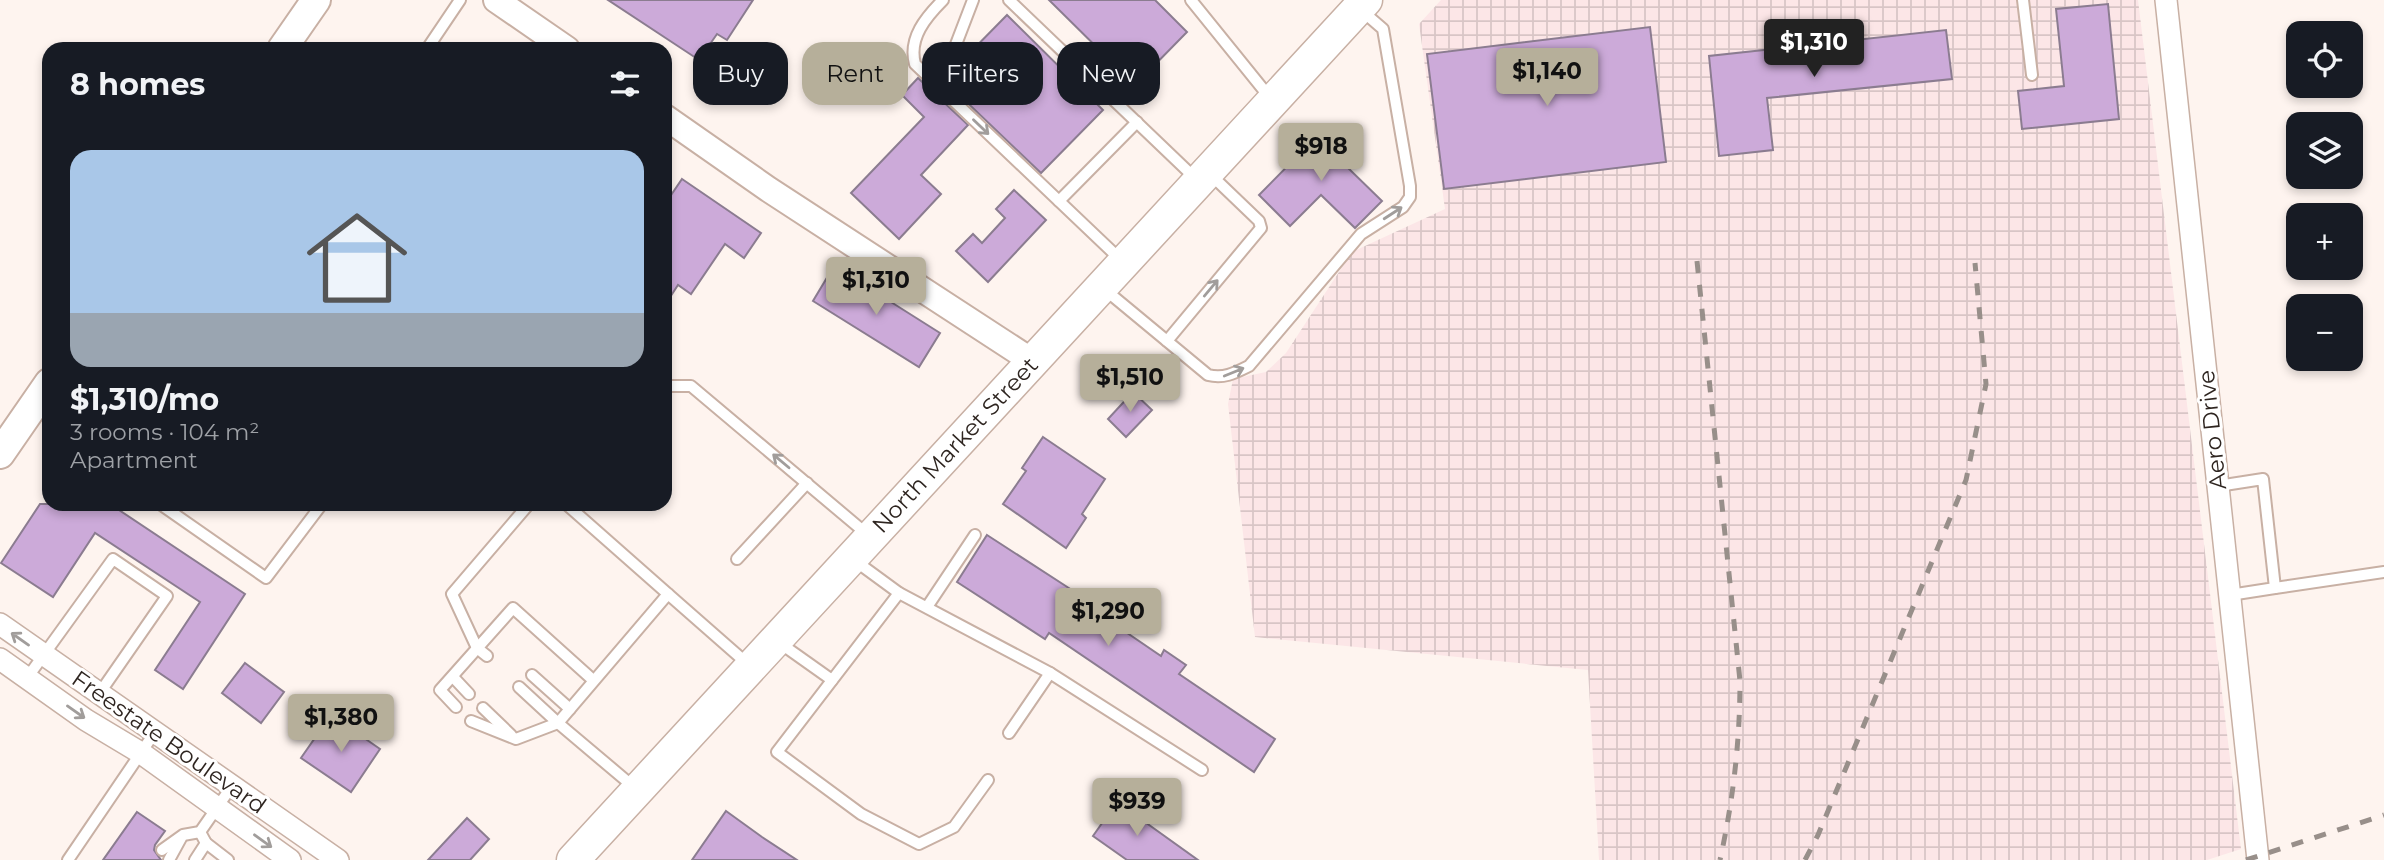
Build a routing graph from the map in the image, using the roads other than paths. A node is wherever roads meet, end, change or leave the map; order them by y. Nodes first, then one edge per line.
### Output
1 (316, 0) edge
2 (460, 0) edge
3 (496, 0) edge
4 (943, 0) edge
5 (973, 0) edge
6 (1009, 0) edge
7 (1191, 0) edge
8 (2023, 0) edge
9 (2166, 0) edge
10 (1363, 3) edge
11 (287, 42) edge
12 (432, 42) edge
13 (557, 42) edge
14 (957, 42) edge
15 (2032, 75) dead end
16 (1273, 101) junction
17 (672, 122) edge
18 (1137, 122) junction
19 (1203, 176) junction
20 (1059, 201) junction
21 (1123, 262) junction
22 (1101, 286) junction
23 (1167, 341) junction
24 (1032, 361) junction
25 (672, 387) edge
26 (42, 393) edge
27 (0, 454) edge
28 (807, 483) junction
29 (2218, 486) junction
30 (169, 511) edge
31 (317, 511) edge
32 (523, 511) edge
33 (574, 511) edge
34 (975, 535) dead end
35 (861, 547) junction
36 (737, 559) dead end
37 (2384, 572) edge
38 (2275, 588) junction
39 (899, 593) junction
40 (668, 594) junction
41 (2230, 595) junction
42 (927, 607) junction
43 (0, 624) edge
44 (490, 634) junction
45 (776, 640) junction
46 (499, 642) dead end
47 (477, 648) junction
48 (44, 655) junction
49 (487, 656) dead end
50 (0, 659) edge
51 (751, 667) junction
52 (1050, 673) junction
53 (532, 675) dead end
54 (453, 677) junction
55 (27, 678) junction
56 (593, 680) junction
57 (832, 680) junction
58 (519, 687) dead end
59 (99, 694) junction
60 (469, 694) dead end
61 (456, 707) dead end
62 (483, 708) dead end
63 (570, 709) junction
64 (471, 721) dead end
65 (558, 723) junction
66 (155, 732) junction
67 (1009, 733) dead end
68 (516, 739) junction
69 (141, 753) junction
70 (1202, 770) dead end
71 (988, 780) dead end
72 (232, 786) junction
73 (638, 790) junction
74 (216, 807) junction
75 (200, 832) junction
76 (183, 835) junction
77 (206, 843) junction
78 (162, 850) dead end
79 (68, 860) edge
80 (169, 860) edge
81 (180, 860) edge
82 (195, 860) edge
83 (228, 860) edge
84 (290, 860) edge
85 (338, 860) edge
86 (573, 860) edge
87 (2258, 860) edge

1 - 11 main road
2 - 12 lane
3 - 13 street
4 -> 20 lane
5 - 14 lane
6 - 18 lane
7 - 16 lane
8 - 15 lane
9 - 29 street, Aero Drive
10 - 16 main road, North Market Street
23 -> 10 lane
16 - 19 main road, North Market Street
17 - 24 street
18 - 19 lane
18 - 20 lane
19 - 21 main road, North Market Street
23 -> 19 lane
20 - 21 lane
21 - 22 main road, North Market Street
22 - 23 lane
22 - 24 main road, North Market Street
24 - 35 main road, North Market Street
28 -> 25 lane
26 - 27 main road
28 - 35 lane
28 - 36 lane
29 - 38 lane
29 - 41 street, Aero Drive
30 - 31 lane
32 - 47 lane
33 - 40 lane
34 - 42 lane
35 - 39 lane
35 - 45 main road, North Market Street
37 - 38 lane
38 - 41 lane
39 - 42 lane
39 - 57 lane
40 - 51 lane
40 - 56 lane
41 - 87 street, Aero Drive
42 - 52 lane
48 -> 43 street, Freestate Boulevard
44 - 46 lane
44 - 47 lane
44 - 56 lane
45 - 51 main road, North Market Street
45 - 57 lane
47 - 49 lane
47 - 54 lane
48 - 55 lane
48 - 59 street, Freestate Boulevard
48 - 59 lane
50 - 55 street, Freestate Boulevard
51 - 73 main road, North Market Street
52 - 67 lane
52 - 70 lane
53 - 63 lane
54 - 60 lane
54 - 61 lane
55 -> 69 street, Freestate Boulevard
56 - 63 lane
57 - 71 lane
58 - 65 lane
59 - 66 street, Freestate Boulevard
62 - 68 lane
63 - 65 lane
64 - 68 lane
65 - 68 lane
65 - 73 lane
66 - 69 lane
66 - 72 street, Freestate Boulevard
69 - 74 street, Freestate Boulevard
69 - 79 lane
72 - 74 lane
72 - 85 street, Freestate Boulevard
73 - 86 main road, North Market Street
74 - 75 lane
74 -> 84 street, Freestate Boulevard
75 - 76 lane
75 - 77 lane
76 - 78 lane
76 - 80 lane
76 - 81 lane
77 - 82 lane
77 - 83 lane

